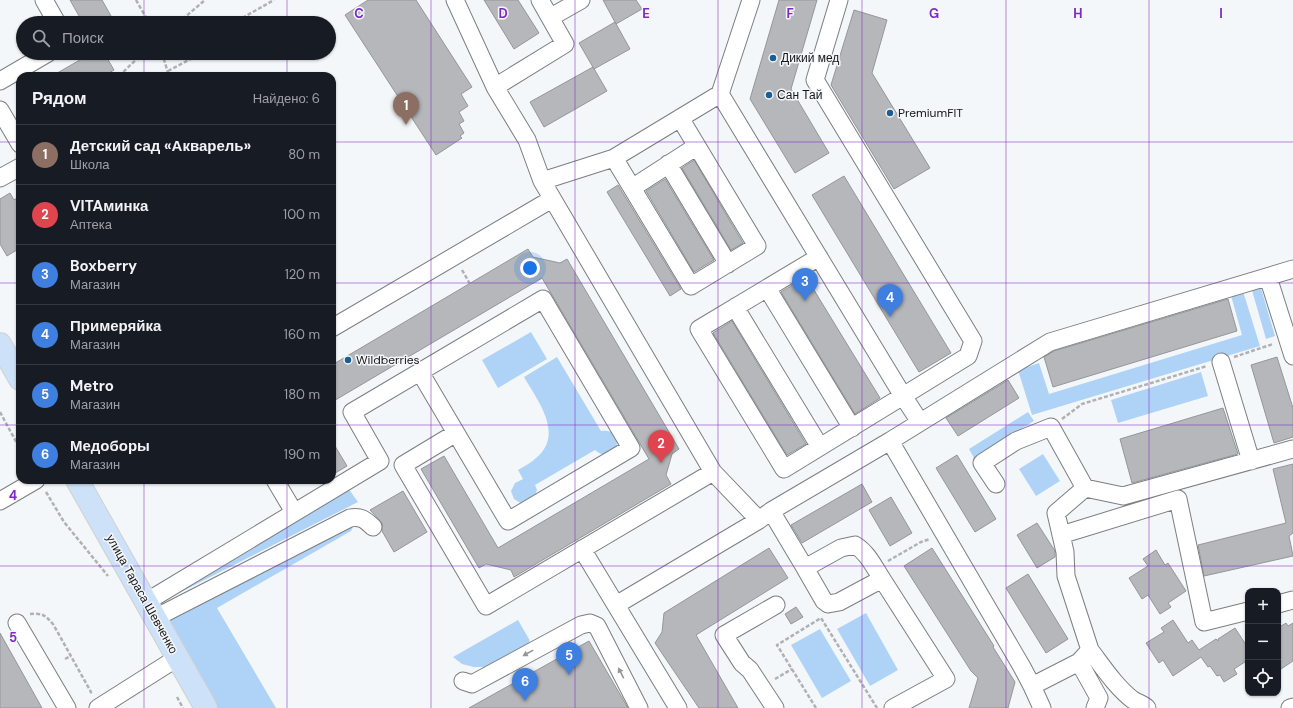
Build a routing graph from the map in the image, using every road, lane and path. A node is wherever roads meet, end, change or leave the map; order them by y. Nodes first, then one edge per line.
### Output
1 (44, 0) edge
2 (136, 0) edge
3 (205, 0) edge
4 (274, 0) edge
5 (456, 0) edge
6 (540, 0) edge
7 (581, 0) edge
8 (751, 0) edge
9 (839, 0) edge
10 (53, 16) edge
11 (145, 16) edge
12 (186, 16) edge
13 (246, 16) edge
14 (550, 17) junction
15 (36, 60) edge
16 (136, 60) edge
17 (164, 60) edge
18 (189, 60) edge
19 (168, 71) joint
20 (123, 72) edge
21 (0, 81) edge
22 (495, 87) junction
23 (720, 94) junction
24 (0, 110) edge
25 (680, 118) junction
26 (16, 137) edge
27 (697, 146) junction
28 (614, 158) junction
29 (668, 164) junction
30 (16, 169) edge
31 (0, 178) edge
32 (542, 182) junction
33 (632, 188) junction
34 (552, 199) junction
35 (819, 257) junction
36 (728, 264) junction
37 (1293, 269) edge
38 (1268, 276) junction
39 (767, 288) junction
40 (735, 307) junction
41 (336, 326) edge
42 (0, 344) edge
43 (1291, 345) edge
44 (1221, 362) junction
45 (16, 372) edge
46 (420, 372) junction
47 (903, 396) junction
48 (0, 412) edge
49 (920, 422) junction
50 (1051, 427) junction
51 (852, 428) junction
52 (456, 433) junction
53 (890, 441) junction
54 (16, 442) edge
55 (820, 447) junction
56 (1293, 448) edge
57 (1251, 461) junction
58 (713, 472) junction
59 (37, 484) edge
60 (40, 484) edge
61 (79, 484) edge
62 (277, 484) edge
63 (996, 484) dead end
64 (1085, 488) junction
65 (0, 501) edge
66 (294, 512) junction
67 (765, 515) junction
68 (373, 527) dead end
69 (1061, 535) junction
70 (582, 549) junction
71 (805, 568) junction
72 (882, 579) junction
73 (111, 581) dead end
74 (1293, 600) edge
75 (1281, 603) edge
76 (616, 605) junction
77 (776, 605) dead end
78 (151, 610) junction
79 (1245, 612) edge
80 (21, 619) joint
81 (71, 656) junction
82 (1085, 656) junction
83 (177, 658) junction
84 (65, 659) dead end
85 (792, 669) junction
86 (463, 681) dead end
87 (1032, 686) junction
88 (762, 687) junction
89 (175, 695) dead end
90 (93, 702) edge
91 (1293, 707) edge
92 (67, 708) edge
93 (183, 708) edge
94 (206, 708) edge
95 (639, 708) edge
96 (678, 708) edge
97 (775, 708) edge
98 (816, 708) edge
99 (877, 708) edge
100 (893, 708) edge
101 (1042, 708) edge
102 (1095, 708) edge
103 (1147, 708) edge
104 (1290, 708) edge

1 - 10 lane
2 - 11 path
3 - 12 path
4 - 13 path
5 - 22 lane
6 - 14 lane
7 - 14 lane
8 - 23 lane
9 - 47 lane
14 - 22 lane
15 - 21 lane
16 - 20 path
17 - 19 path
18 - 19 path
22 - 32 lane
23 - 25 lane
23 - 35 lane
24 - 26 lane
25 - 27 lane
25 - 28 lane
27 - 29 lane
27 - 36 lane
28 - 32 lane
28 - 33 lane
29 - 33 lane
29 - 36 lane
30 - 31 lane
32 - 34 lane
33 - 36 lane
34 - 41 lane
34 - 58 lane
35 - 39 lane
35 - 47 lane
37 - 38 lane
38 - 43 lane
38 - 49 lane
39 - 40 lane
39 - 51 lane
40 - 55 lane
40 - 55 lane
42 - 45 main road
43 - 44 path
44 - 50 path
44 - 57 lane
46 - 52 lane
46 - 52 lane
46 - 66 lane
47 - 49 lane
47 - 51 lane
48 - 54 path
49 - 53 lane
50 - 63 lane
50 - 64 lane
51 - 55 lane
52 - 70 lane
53 - 67 lane
53 - 87 lane
56 - 57 lane
57 - 64 lane
58 - 67 lane
58 - 70 lane
59 - 65 lane
60 - 73 path
61 - 78 main road, улица Тараса Шевченко
62 - 66 lane
64 - 69 lane
66 - 78 lane
67 - 71 lane
67 - 76 lane
68 - 78 lane
69 - 79 lane
69 - 82 lane
70 - 76 lane
71 - 72 lane
71 - 72 lane
72 - 100 lane
74 - 75 lane
76 - 96 lane
77 - 88 lane
78 - 83 main road, улица Тараса Шевченко
80 - 81 path
80 - 92 lane
81 - 84 path
81 - 90 path
82 - 87 lane
82 - 102 lane
82 - 103 lane
83 - 90 lane
83 - 94 main road, улица Тараса Шевченко
85 - 88 path
85 - 98 path
85 - 99 path
95 -> 86 lane
87 - 101 lane
88 - 97 lane
89 - 93 path
91 - 104 lane

